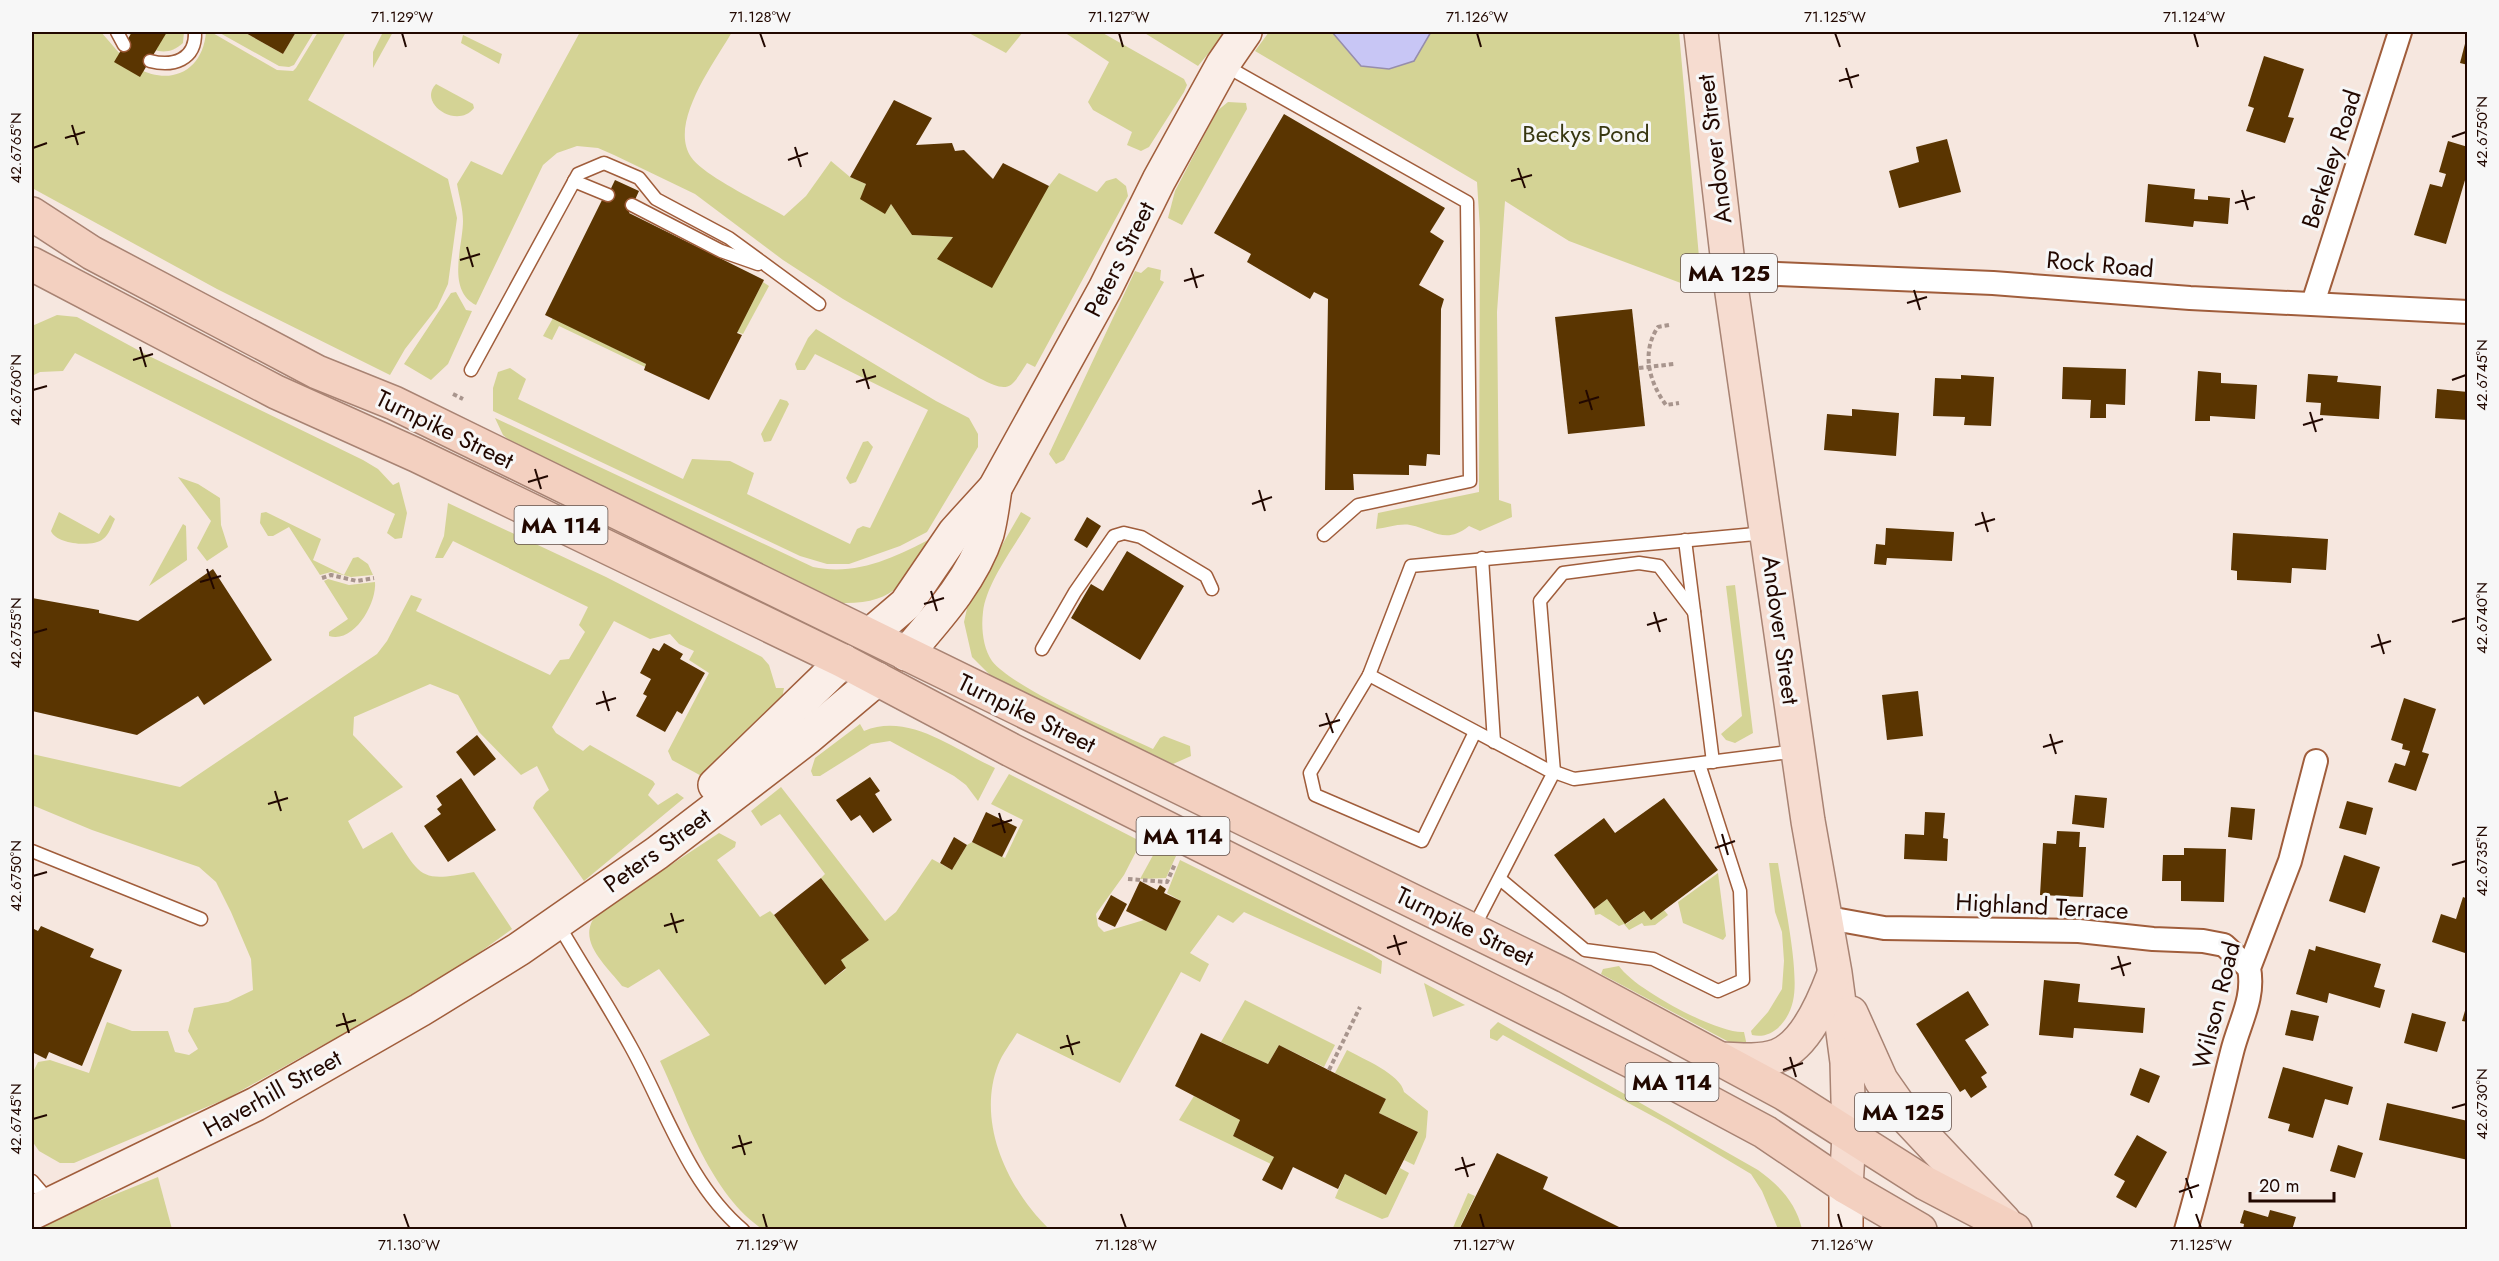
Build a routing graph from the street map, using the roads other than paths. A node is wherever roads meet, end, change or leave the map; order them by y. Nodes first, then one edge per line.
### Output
1 (117, 32) edge
2 (195, 32) edge
3 (1245, 32) edge
4 (1701, 32) edge
5 (2400, 32) edge
6 (124, 45) dead end
7 (150, 61) dead end
8 (1223, 64) junction
9 (574, 181) junction
10 (608, 195) dead end
11 (632, 206) dead end
12 (32, 214) edge
13 (32, 264) edge
14 (771, 269) junction
15 (1729, 272) junction
16 (2313, 303) junction
17 (819, 304) dead end
18 (2468, 312) edge
19 (471, 370) dead end
20 (995, 488) junction
21 (1767, 532) junction
22 (1324, 535) dead end
23 (1685, 540) junction
24 (1482, 558) junction
25 (1212, 589) dead end
26 (1694, 612) junction
27 (871, 634) junction
28 (1042, 649) dead end
29 (906, 654) junction
30 (843, 661) junction
31 (1370, 675) junction
32 (877, 680) junction
33 (1475, 732) junction
34 (1494, 742) junction
35 (1798, 751) junction
36 (2316, 761) dead end
37 (1713, 762) junction
38 (1699, 764) junction
39 (1554, 772) junction
40 (32, 851) edge
41 (1500, 879) junction
42 (594, 897) junction
43 (1823, 916) junction
44 (201, 919) dead end
45 (557, 922) junction
46 (1473, 929) junction
47 (2249, 968) junction
48 (1835, 973) junction
49 (1721, 1059) junction
50 (1849, 1136) junction
51 (1846, 1187) junction
52 (38, 1199) edge
53 (2012, 1228) edge
54 (743, 1230) edge
55 (1846, 1230) edge
56 (1920, 1230) edge
57 (2186, 1230) edge

1 - 6 lane
2 - 7 lane
3 - 8 main road, Peters Street
4 - 15 main road, Andover Street / MA 125
5 - 16 street, Berkeley Road
8 - 20 main road, Peters Street
8 - 22 lane
9 - 10 lane
9 - 14 lane
9 - 19 lane
11 - 14 lane
12 - 27 highway, Turnpike Street / MA 114
13 - 30 highway, Turnpike Street / MA 114
14 - 17 lane
15 - 16 street, Rock Road
15 - 21 main road, Andover Street / MA 125
16 - 18 street, Rock Road
20 - 27 main road, Peters Street
20 - 29 main road, Peters Street
21 - 23 lane
21 - 35 main road, Andover Street / MA 125
23 - 24 lane
23 - 26 lane
24 - 31 lane
24 - 34 lane
25 - 28 lane
26 - 37 lane
26 - 39 lane
27 - 29 highway, Turnpike Street / MA 114
27 - 30 highway
29 - 32 highway
29 - 46 highway, Turnpike Street / MA 114
30 - 32 highway, Turnpike Street / MA 114
30 - 42 main road, Peters Street
31 - 33 lane
31 - 33 lane
32 - 42 main road, Peters Street
32 - 51 highway, Turnpike Street / MA 114
33 - 34 lane
34 - 39 lane
35 - 37 lane
35 - 43 main road, Andover Street / MA 125
36 - 47 street, Wilson Road
37 - 38 lane
38 - 39 lane
38 - 41 lane
39 - 41 lane
40 - 44 lane
41 - 46 lane
42 - 45 main road, Haverhill Street
43 - 47 street, Highland Terrace
43 - 48 main road, Andover Street / MA 125
45 - 52 main road, Haverhill Street
45 - 54 lane
46 - 49 highway, Turnpike Street / MA 114
47 - 57 street, Wilson Road
48 - 49 main road
48 - 50 main road, Andover Street / MA 125
48 - 53 main road, MA 125
49 - 50 highway, Turnpike Street / MA 114
50 - 51 main road, Andover Street / MA 125
50 - 53 highway, Turnpike Street / MA 114
51 - 55 main road, Andover Street
51 - 56 highway, Turnpike Street / MA 114

